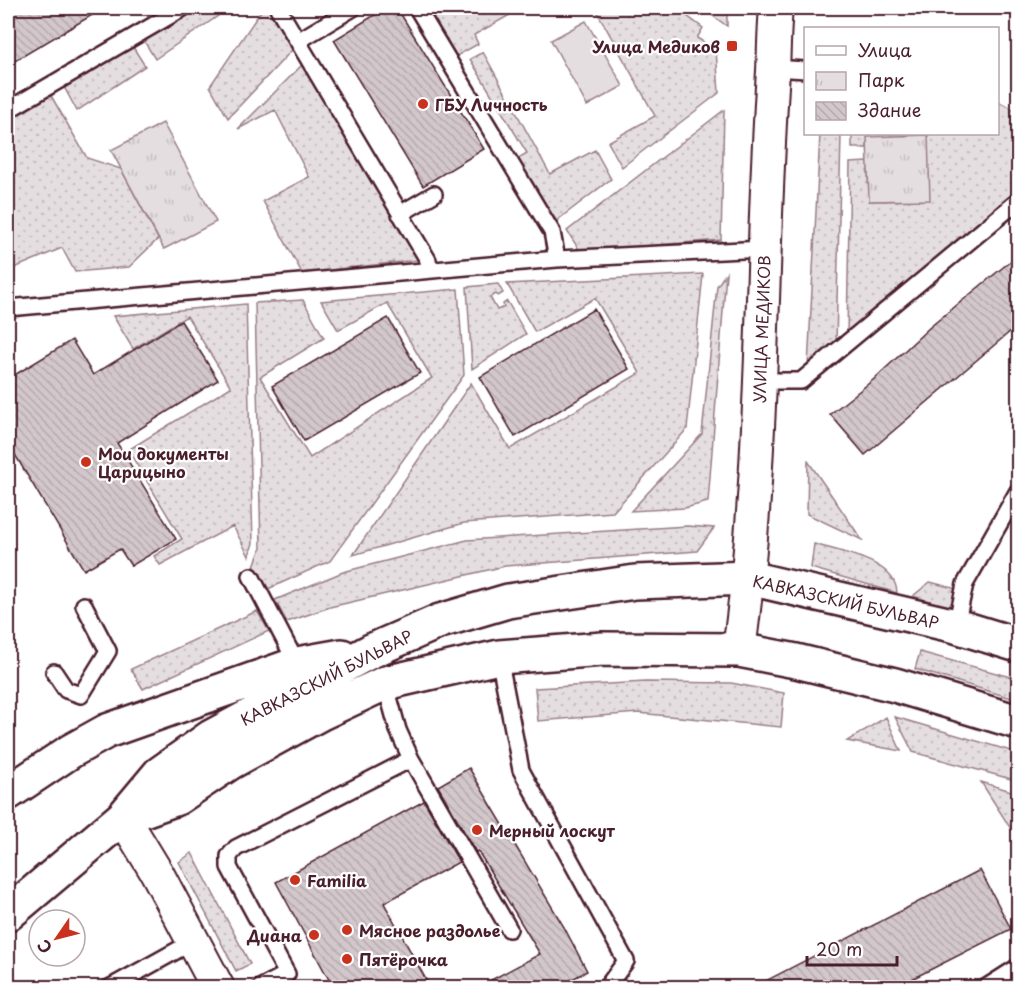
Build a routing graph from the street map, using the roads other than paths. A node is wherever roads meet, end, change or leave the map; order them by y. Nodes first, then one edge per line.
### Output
1 (183, 8) edge
2 (278, 8) edge
3 (353, 8) edge
4 (417, 8) edge
5 (776, 8) edge
6 (298, 41) junction
7 (773, 68) junction
8 (804, 70) edge
9 (8, 110) edge
10 (434, 194) dead end
11 (1018, 201) edge
12 (400, 214) junction
13 (764, 249) junction
14 (557, 259) junction
15 (429, 269) junction
16 (8, 308) edge
17 (760, 381) junction
18 (1018, 491) edge
19 (251, 576) dead end
20 (749, 578) junction
21 (84, 605) dead end
22 (956, 626) junction
23 (1018, 645) edge
24 (739, 650) junction
25 (371, 651) junction
26 (499, 657) junction
27 (297, 664) junction
28 (54, 672) dead end
29 (385, 683) junction
30 (1018, 722) edge
31 (411, 759) junction
32 (8, 793) edge
33 (123, 817) junction
34 (8, 914) edge
35 (509, 929) dead end
36 (194, 941) junction
37 (1018, 967) edge
38 (134, 981) edge
39 (109, 987) edge
40 (218, 987) edge
41 (260, 987) edge
42 (606, 987) edge
43 (986, 987) edge

1 - 9 lane
2 - 6 lane
3 - 6 lane
4 - 14 lane
5 - 7 street, УЛИЦА МЕДИКОВ
6 - 12 lane
7 - 8 lane
7 - 13 street, УЛИЦА МЕДИКОВ
10 - 12 lane
11 - 17 lane
12 - 15 lane
13 - 14 lane
13 - 17 street, УЛИЦА МЕДИКОВ
14 - 15 lane
15 - 16 lane
17 - 20 street, УЛИЦА МЕДИКОВ
18 - 22 lane
19 - 27 lane
20 - 22 main road, КАВКАЗСКИЙ БУЛЬВАР
20 - 24 street, УЛИЦА МЕДИКОВ
20 - 25 main road, КАВКАЗСКИЙ БУЛЬВАР
21 - 28 lane
22 - 23 main road, КАВКАЗСКИЙ БУЛЬВАР
24 - 26 main road, КАВКАЗСКИЙ БУЛЬВАР
24 - 30 main road, КАВКАЗСКИЙ БУЛЬВАР
25 - 27 main road
25 - 33 main road, КАВКАЗСКИЙ БУЛЬВАР
26 - 29 main road, КАВКАЗСКИЙ БУЛЬВАР
26 - 42 lane
27 - 32 main road
29 - 31 lane
29 - 33 main road, КАВКАЗСКИЙ БУЛЬВАР
31 - 35 lane
31 - 41 lane
33 - 34 main road, КАВКАЗСКИЙ БУЛЬВАР
33 - 36 street
36 - 38 lane
36 - 40 street
37 - 43 lane
38 - 39 lane

